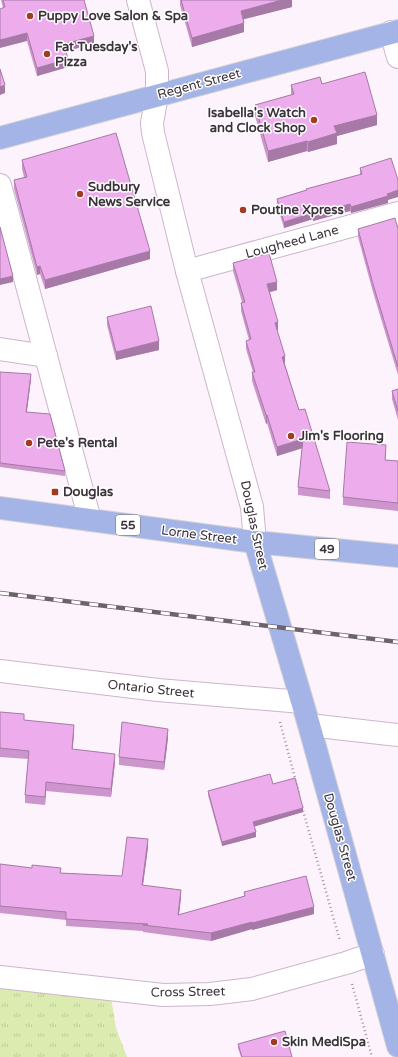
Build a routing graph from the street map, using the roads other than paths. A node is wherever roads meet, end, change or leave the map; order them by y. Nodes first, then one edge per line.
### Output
1 (138, 0) edge
2 (394, 32) edge
3 (398, 57) edge
4 (158, 95) junction
5 (0, 138) edge
6 (0, 185) edge
7 (398, 213) edge
8 (187, 271) junction
9 (0, 349) edge
10 (46, 356) junction
11 (0, 508) edge
12 (90, 520) junction
13 (255, 542) junction
14 (398, 556) edge
15 (0, 671) edge
16 (302, 702) junction
17 (309, 725) junction
18 (398, 734) edge
19 (373, 954) junction
20 (0, 977) edge
21 (398, 1046) edge

1 - 4 street, Douglas Street
2 - 3 street
2 - 4 main road, Regent Street
4 - 5 main road, Regent Street
4 - 8 street, Douglas Street
6 - 10 street
7 - 8 street, Lougheed Lane
8 - 13 street, Douglas Street
9 - 10 street
10 - 12 street
11 - 12 main road, Lorne Street / 55
12 - 13 main road, Lorne Street / 55
13 - 14 main road, Lorne Street / 49
13 - 16 main road, Douglas Street
15 - 16 street, Ontario Street
16 - 17 main road, Douglas Street
17 - 18 street
17 - 19 main road, Douglas Street
19 - 20 street, Cross Street
19 - 21 main road, Douglas Street

